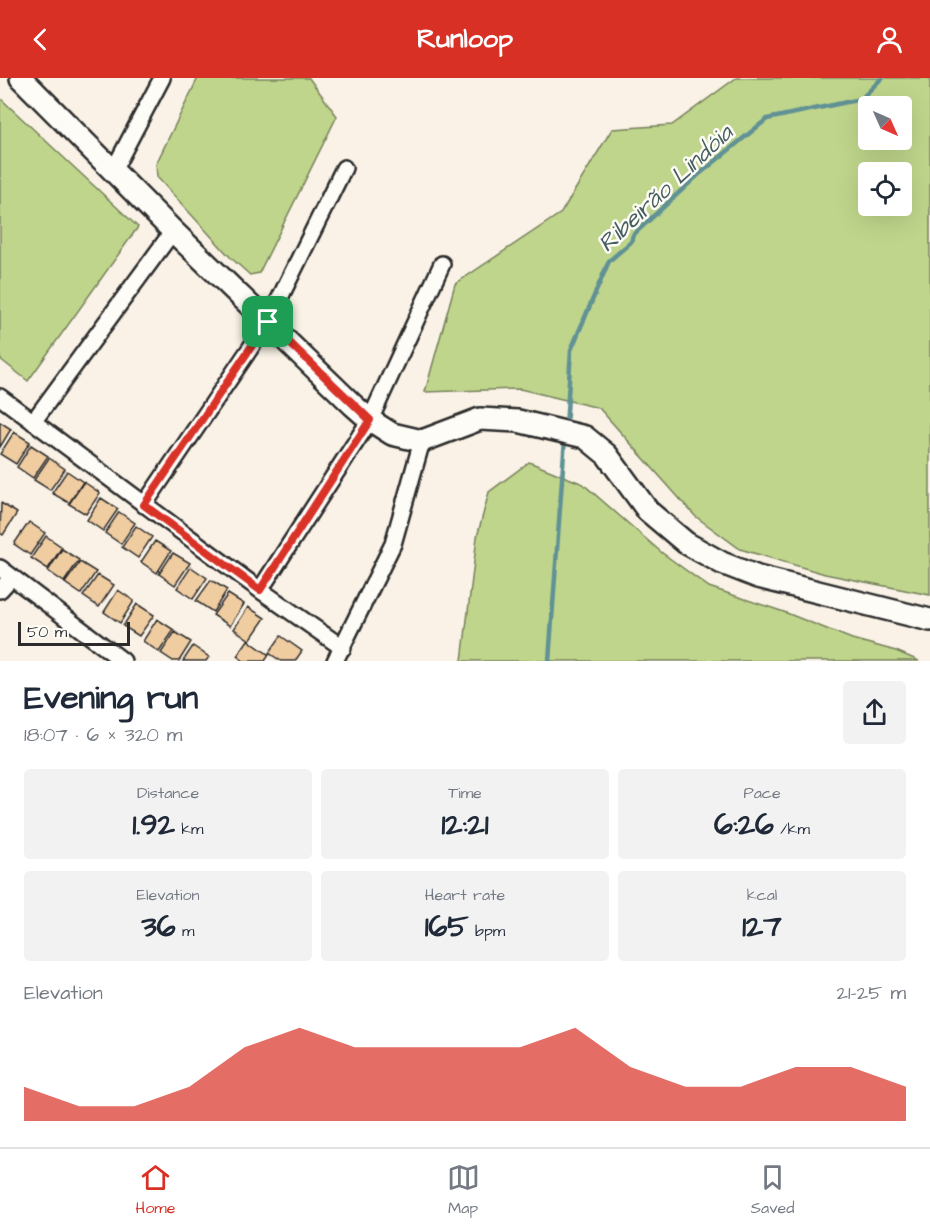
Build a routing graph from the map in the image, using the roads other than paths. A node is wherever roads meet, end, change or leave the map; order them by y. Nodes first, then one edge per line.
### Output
1 (21, 78) edge
2 (162, 78) edge
3 (344, 168) dead end
4 (113, 171) junction
5 (173, 231) junction
6 (442, 264) dead end
7 (268, 322) junction
8 (0, 397) edge
9 (370, 420) junction
10 (33, 422) junction
11 (422, 441) junction
12 (144, 505) junction
13 (6, 572) edge
14 (0, 590) edge
15 (260, 590) junction
16 (930, 620) edge
17 (339, 655) edge
18 (123, 661) edge

1 - 4 street
2 - 4 street
3 - 7 street
4 - 5 street
5 - 7 street
5 - 10 street
6 - 9 street
7 - 9 street
7 - 12 street
8 - 10 street
9 - 11 street
9 - 15 street
10 - 12 street
11 - 16 street
11 - 17 street
12 - 15 street
13 - 14 street
13 - 18 street
15 - 17 street

